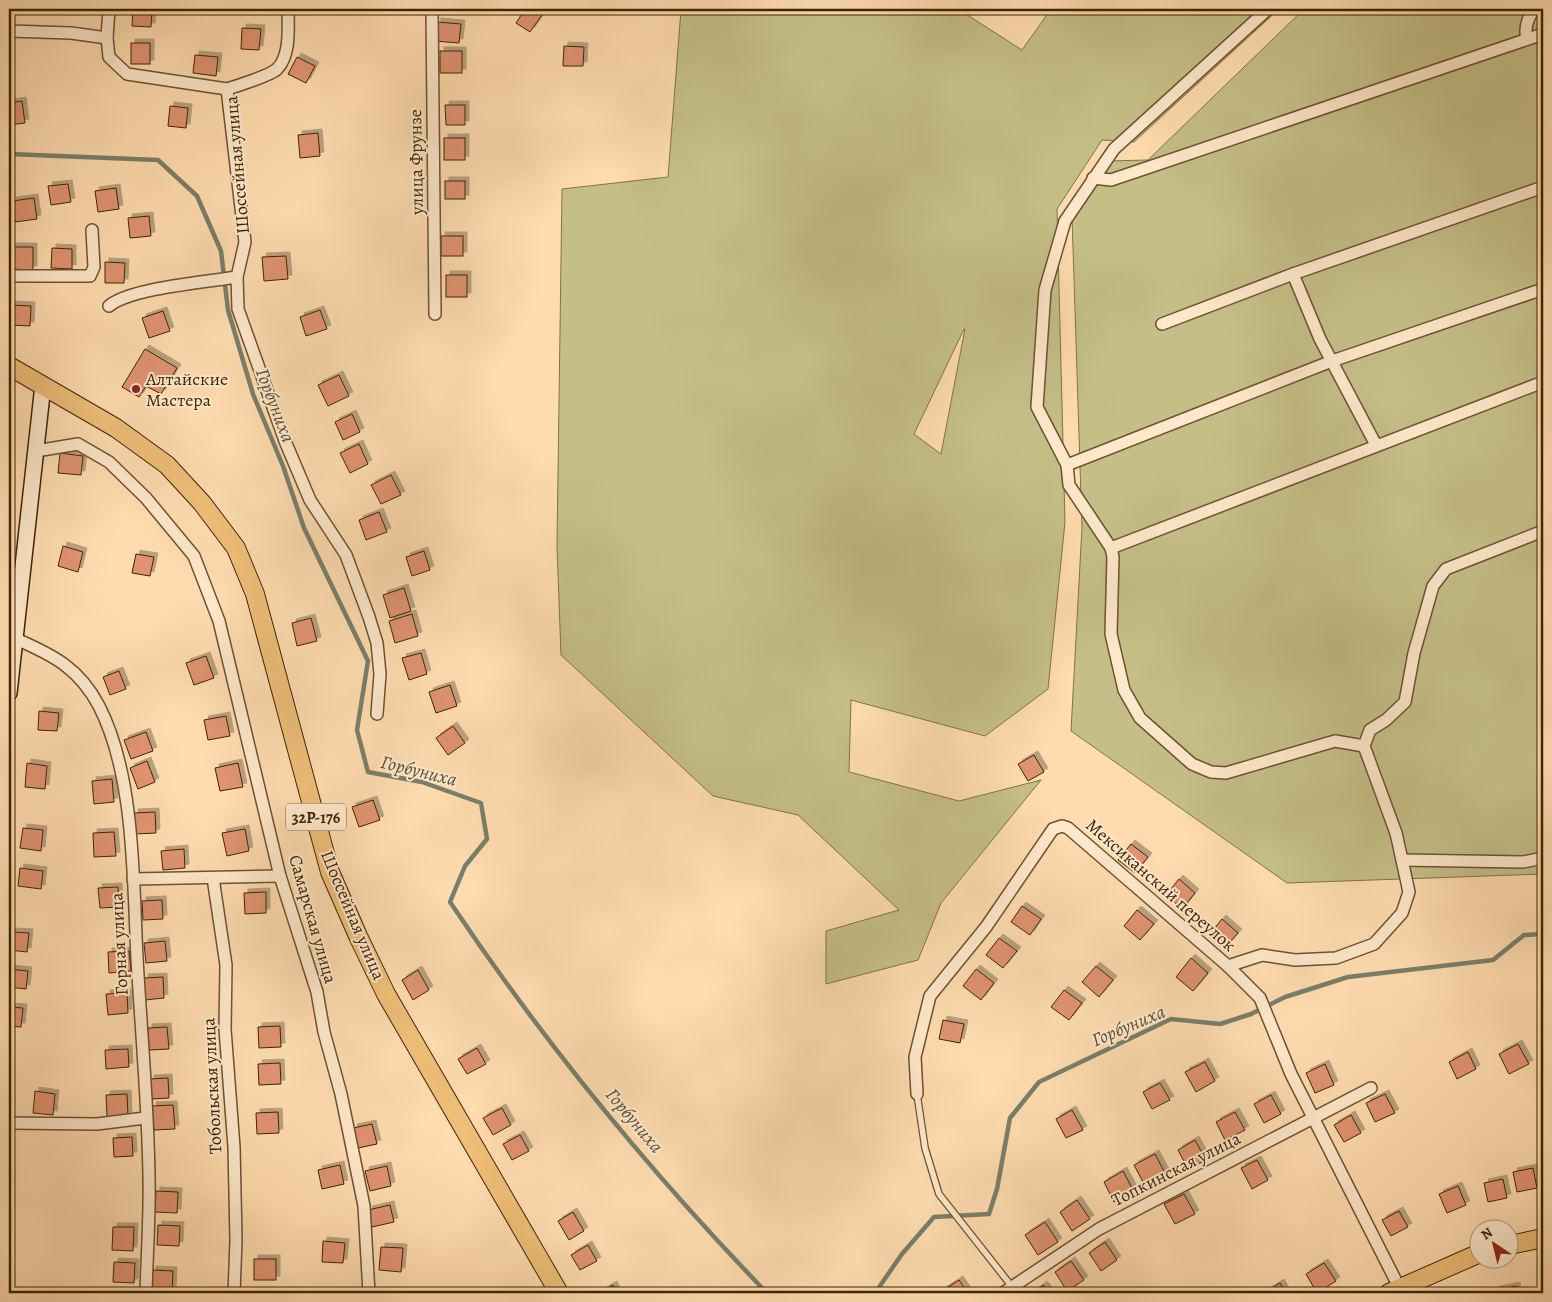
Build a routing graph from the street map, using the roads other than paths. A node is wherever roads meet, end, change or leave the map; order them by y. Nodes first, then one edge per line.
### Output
1 (109, 9) edge
2 (288, 9) edge
3 (432, 9) edge
4 (1268, 9) edge
5 (1534, 9) edge
6 (9, 32) edge
7 (1543, 34) edge
8 (106, 38) junction
9 (1527, 39) junction
10 (227, 89) junction
11 (1093, 178) junction
12 (1543, 187) edge
13 (92, 230) dead end
14 (1293, 274) junction
15 (9, 276) edge
16 (237, 276) junction
17 (1543, 289) edge
18 (109, 306) dead end
19 (435, 314) dead end
20 (1162, 324) dead end
21 (1332, 361) junction
22 (9, 366) edge
23 (1543, 382) edge
24 (43, 385) junction
25 (1376, 445) junction
26 (36, 451) junction
27 (1067, 465) junction
28 (1543, 532) edge
29 (1111, 548) junction
30 (16, 639) junction
31 (9, 693) edge
32 (377, 714) dead end
33 (1364, 746) junction
34 (1543, 858) edge
35 (1402, 860) junction
36 (280, 876) junction
37 (212, 878) junction
38 (133, 879) junction
39 (1228, 966) junction
40 (1371, 1088) dead end
41 (917, 1094) joint
42 (146, 1118) junction
43 (1313, 1118) junction
44 (9, 1123) edge
45 (1543, 1238) edge
46 (1520, 1243) edge
47 (1470, 1257) edge
48 (1394, 1290) edge
49 (555, 1291) edge
50 (1011, 1291) edge
51 (146, 1293) edge
52 (234, 1293) edge
53 (369, 1293) edge

1 - 8 street
2 - 10 street, Шоссейная улица
3 - 19 street, улица Фрунзе
4 - 11 street
5 - 9 street
6 - 8 street
7 - 9 street
8 - 10 street
9 - 11 street
10 - 16 street, Шоссейная улица
11 - 27 street
12 - 14 street
13 - 15 street
14 - 20 street
14 - 21 street
16 - 18 street
16 - 32 street, Шоссейная улица
17 - 21 street
21 - 25 street
21 - 27 street
22 - 24 main road, 32Р-176
23 - 25 street
24 - 26 street
24 - 49 main road, Шоссейная улица / 32Р-176
25 - 29 street
26 - 30 street
26 - 36 street, Самарская улица
27 - 29 street
28 - 33 street
29 - 33 street
30 - 31 street
30 - 38 street, Горная улица
33 - 35 street
34 - 35 street
35 - 39 street
36 - 37 street
36 - 53 street, Самарская улица
37 - 38 street
37 - 52 street, Тобольская улица
38 - 42 street, Горная улица
39 - 41 street, Мексиканский переулок
39 - 43 street, Мексиканский переулок
40 - 43 street, Топкинская улица
41 - 50 lane
42 - 44 street
42 - 51 street, Горная улица
43 - 48 street, Мексиканский переулок
43 - 50 street, Топкинская улица
45 - 46 main road
47 - 48 main road

